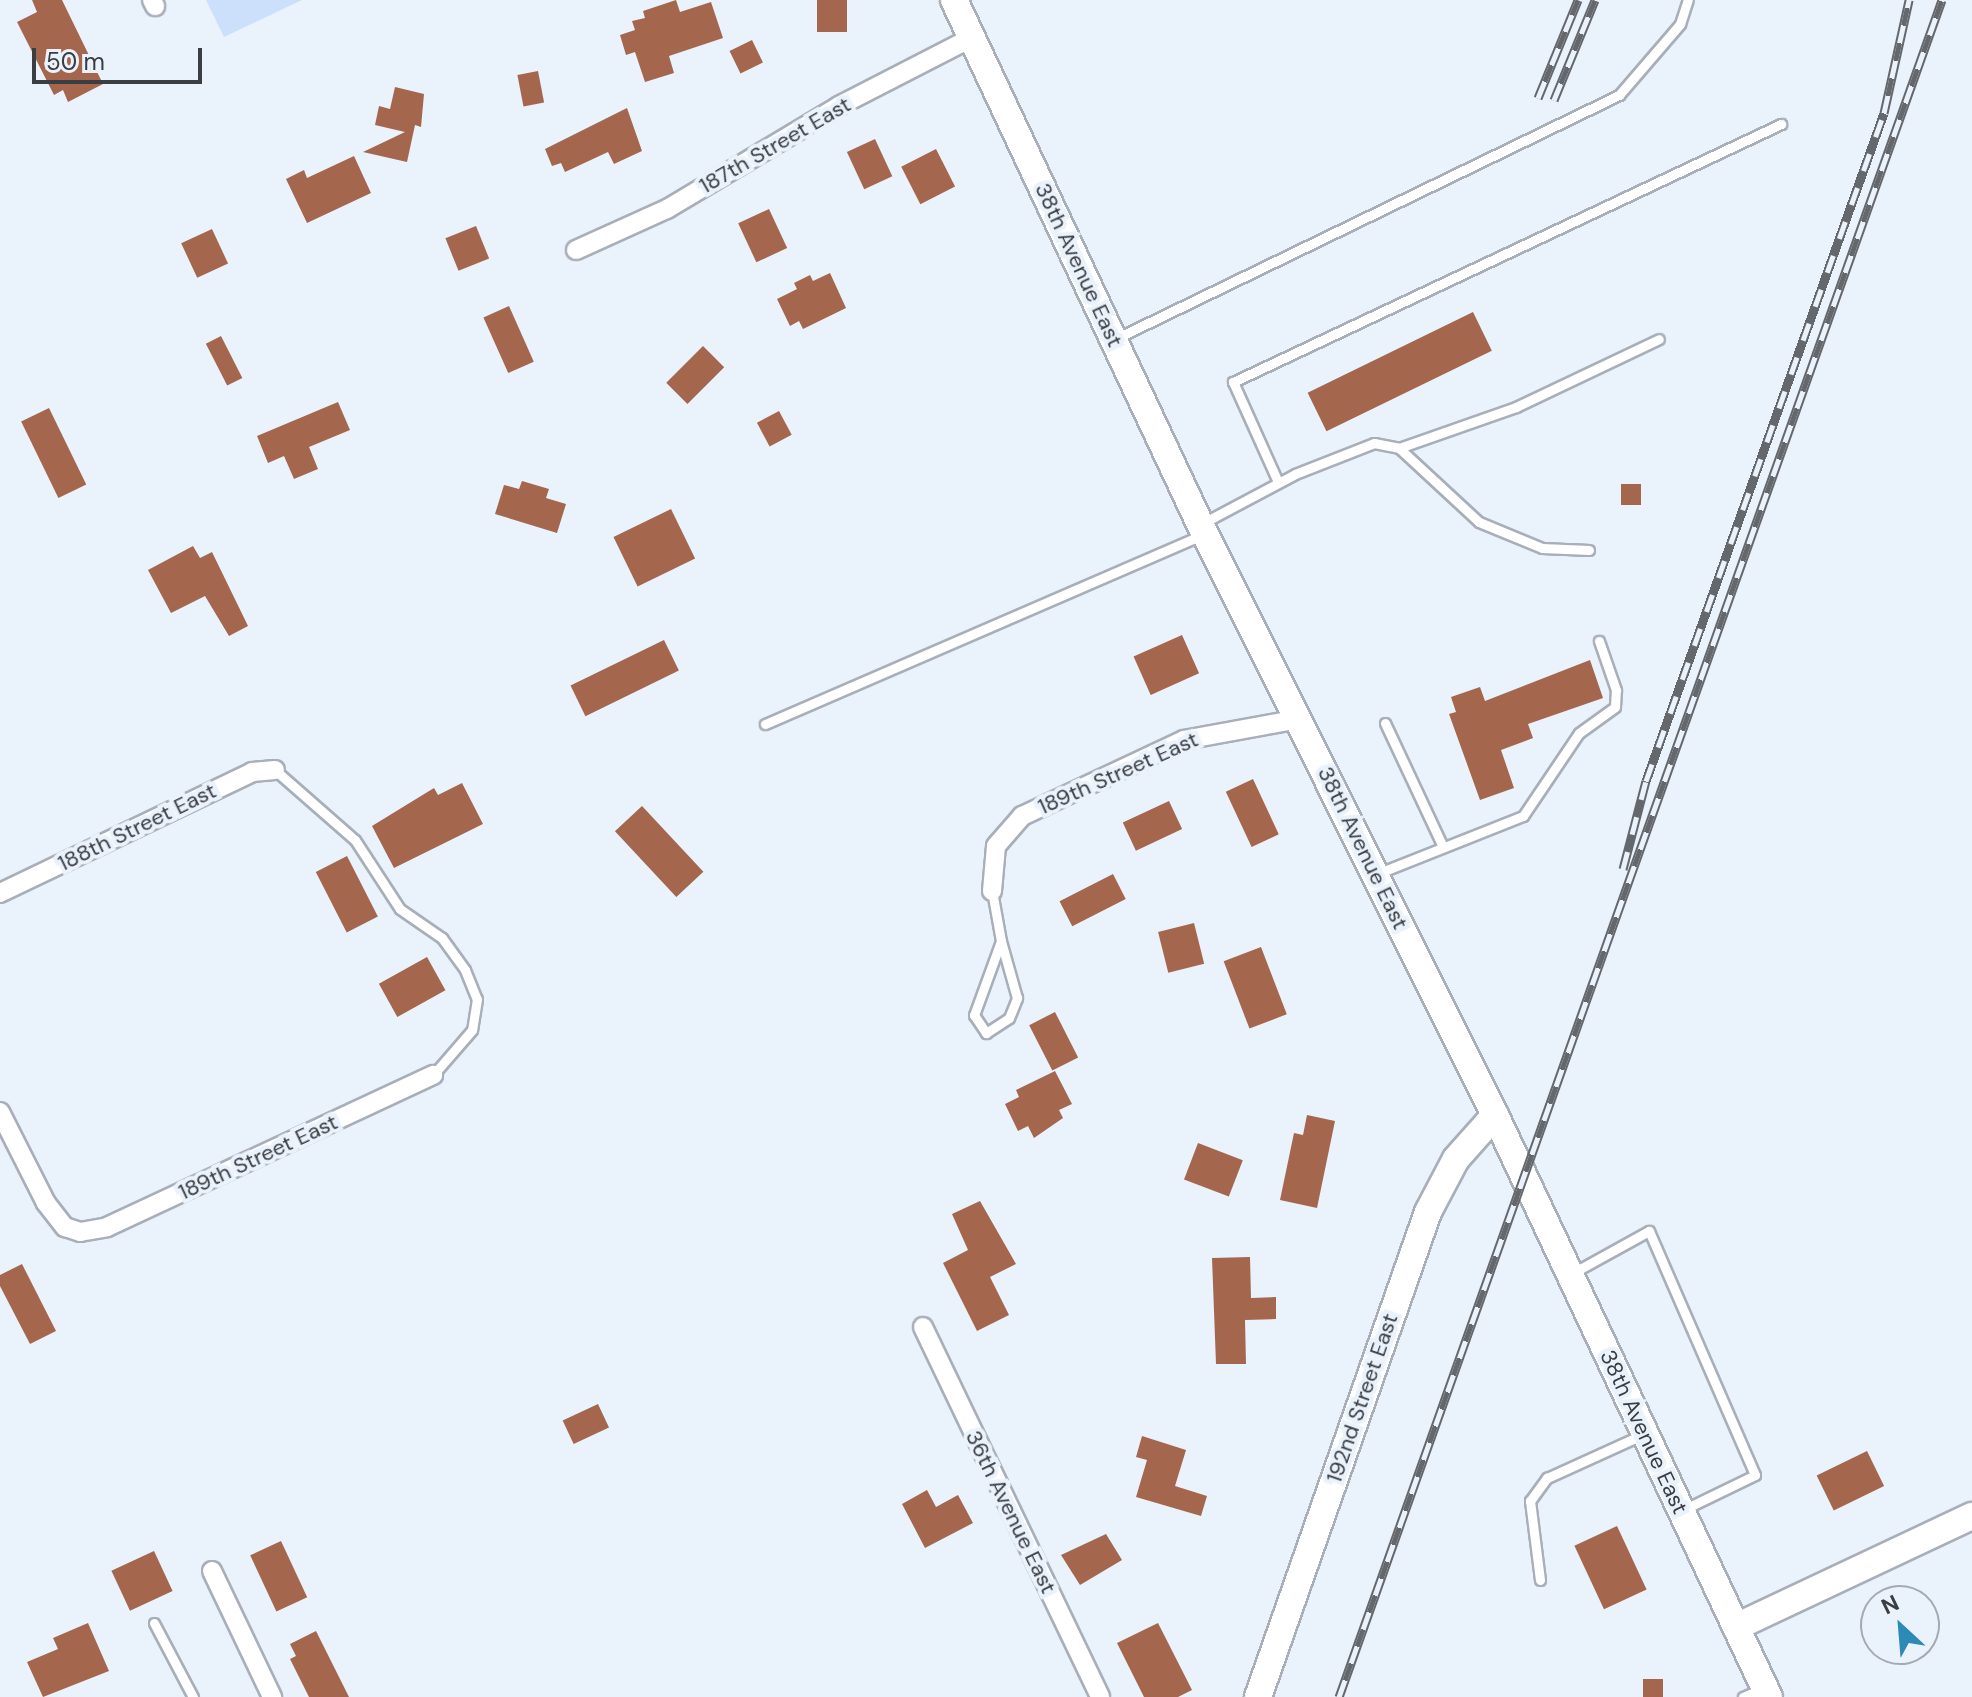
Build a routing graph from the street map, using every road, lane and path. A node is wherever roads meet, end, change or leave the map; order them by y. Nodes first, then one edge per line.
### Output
1 (954, 0) edge
2 (1688, 0) edge
3 (973, 37) junction
4 (1781, 124) dead end
5 (576, 250) dead end
6 (1659, 339) dead end
7 (1114, 340) junction
8 (1399, 448) junction
9 (1278, 482) junction
10 (1202, 529) junction
11 (1589, 550) dead end
12 (1599, 641) dead end
13 (1299, 719) junction
14 (1385, 723) dead end
15 (765, 724) dead end
16 (275, 770) joint
17 (1443, 847) junction
18 (1376, 875) junction
19 (992, 891) joint
20 (0, 893) edge
21 (1001, 941) junction
22 (433, 1075) joint
23 (0, 1112) edge
24 (1495, 1115) junction
25 (1570, 1274) junction
26 (923, 1327) dead end
27 (1645, 1433) junction
28 (1681, 1511) junction
29 (1972, 1516) edge
30 (212, 1571) dead end
31 (1540, 1580) dead end
32 (154, 1623) dead end
33 (1736, 1627) junction
34 (1759, 1694) edge
35 (193, 1697) edge
36 (272, 1697) edge
37 (1100, 1697) edge
38 (1258, 1697) edge

1 - 3 street, 38th Avenue East
2 - 7 lane
3 - 5 street, 187th Street East
3 - 7 street, 38th Avenue East
4 - 9 lane
6 - 8 lane
7 - 10 street, 38th Avenue East
8 - 9 lane
8 - 11 lane
9 - 10 lane
10 - 13 street, 38th Avenue East
10 - 15 lane
12 - 17 lane
13 - 18 street, 38th Avenue East
13 - 19 street, 189th Street East
14 - 17 lane
16 - 20 street, 188th Street East
16 - 22 lane
17 - 18 lane
18 - 24 street, 38th Avenue East
19 - 21 lane
21 - 21 lane
22 - 23 street, 189th Street East
24 - 25 street, 38th Avenue East
24 - 38 street, 192nd Street East
25 - 27 street, 38th Avenue East
25 - 28 lane
26 - 37 street, 36th Avenue East
27 - 28 street, 38th Avenue East
27 - 31 lane
28 - 33 street, 38th Avenue East
29 - 33 street
30 - 36 street
32 - 35 lane
33 - 34 street, 38th Avenue East

